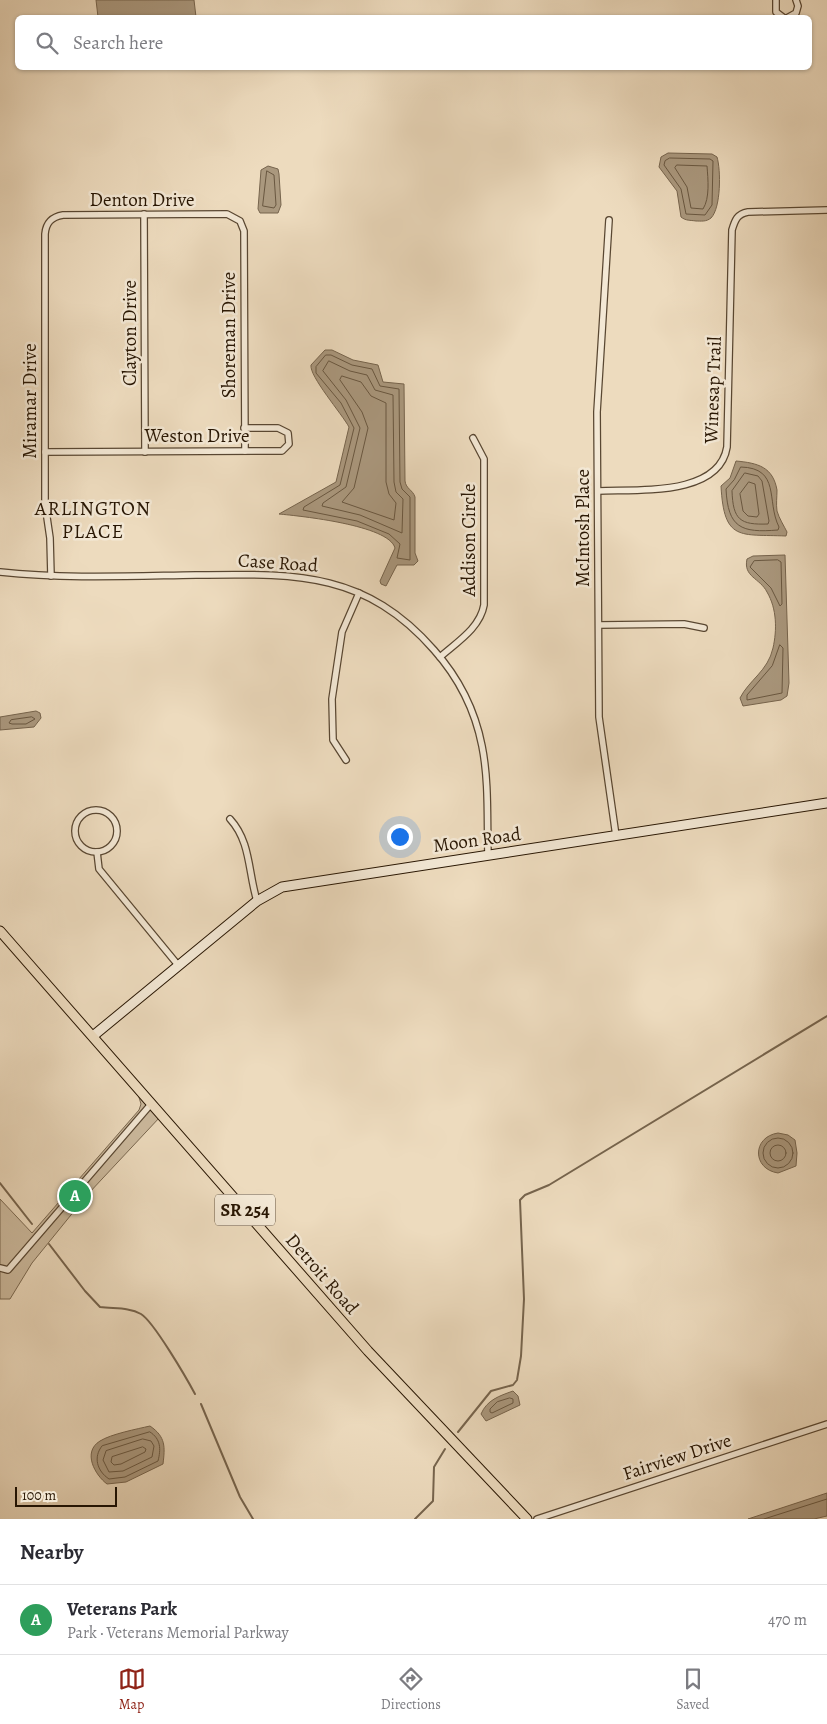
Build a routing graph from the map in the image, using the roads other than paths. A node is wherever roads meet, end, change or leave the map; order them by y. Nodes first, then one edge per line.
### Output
1 (776, 0) edge
2 (796, 0) edge
3 (781, 15) edge
4 (792, 15) edge
5 (827, 210) edge
6 (144, 214) junction
7 (609, 220) dead end
8 (240, 221) joint
9 (46, 225) joint
10 (244, 428) junction
11 (473, 438) dead end
12 (244, 451) junction
13 (45, 452) junction
14 (145, 452) junction
15 (598, 491) junction
16 (0, 572) edge
17 (51, 576) junction
18 (359, 593) junction
19 (599, 625) junction
20 (704, 628) dead end
21 (440, 657) junction
22 (346, 760) dead end
23 (827, 803) edge
24 (230, 819) dead end
25 (616, 836) junction
26 (97, 852) junction
27 (488, 855) junction
28 (257, 901) junction
29 (0, 931) edge
30 (178, 966) junction
31 (94, 1036) junction
32 (152, 1103) junction
33 (0, 1268) edge
34 (827, 1424) edge
35 (527, 1519) edge
36 (537, 1519) edge

1 - 3 street
2 - 4 street
5 - 15 street, Winesap Trail
6 - 8 street, Denton Drive
6 - 9 street, Denton Drive
6 - 14 street, Clayton Drive
7 - 15 street, McIntosh Place
8 - 10 street, Shoreman Drive
9 - 13 street, Miramar Drive
10 - 12 street, Shoreman Drive
10 - 12 street, Weston Drive
11 - 21 street, Addison Circle
12 - 14 street, Weston Drive
13 - 14 street, Weston Drive
13 - 17 street, Miramar Drive
15 - 19 street, McIntosh Place
16 - 17 street, Case Road
17 - 18 street, Case Road
18 - 21 street, Case Road
18 - 22 street
19 - 20 street
19 - 25 street, McIntosh Place
21 - 27 street, Case Road
23 - 25 street, Moon Road
24 - 28 street
25 - 27 street, Moon Road
26 - 26 street
26 - 30 street
27 - 28 street, Moon Road
28 - 30 street, Moon Road
29 - 31 main road, Detroit Road / SR 254
30 - 31 street, Moon Road
31 - 32 main road, Detroit Road / SR 254
32 - 33 street
32 - 35 main road, Detroit Road / SR 254
34 - 36 street, Fairview Drive

